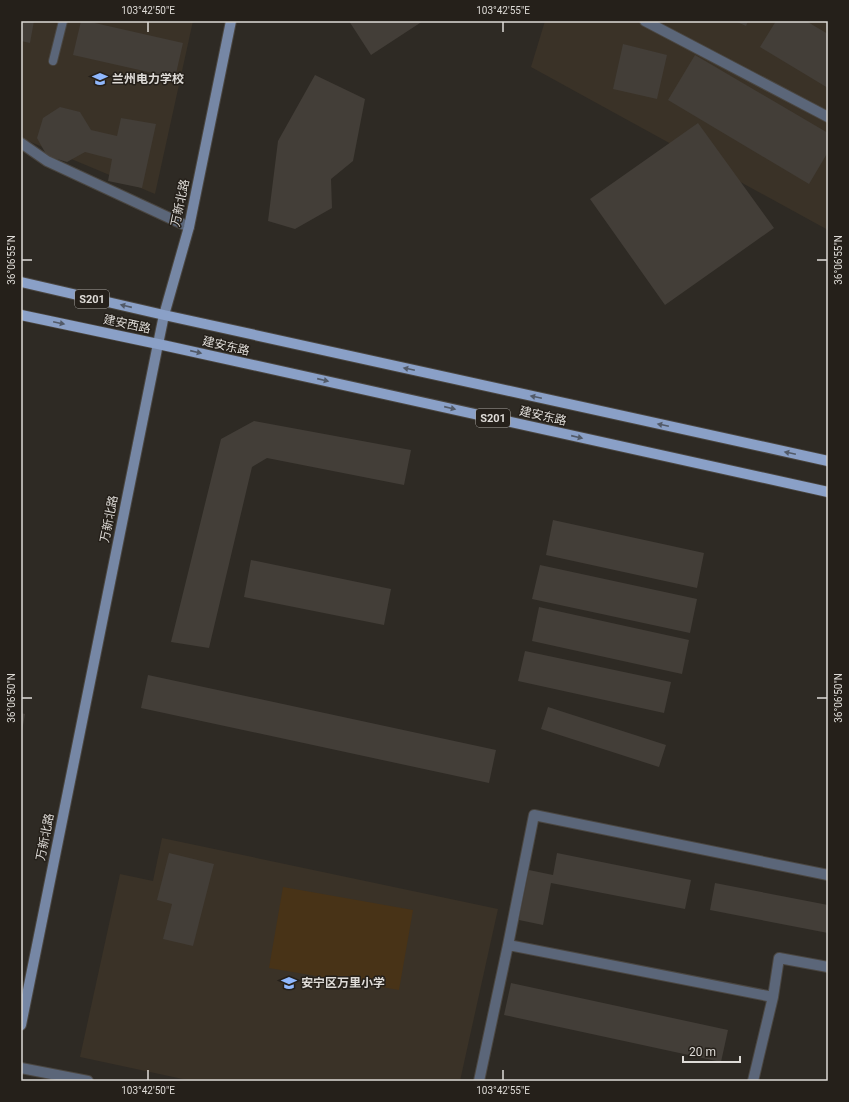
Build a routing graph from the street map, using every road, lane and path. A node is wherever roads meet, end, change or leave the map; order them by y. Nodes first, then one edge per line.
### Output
1 (63, 21) edge
2 (231, 21) edge
3 (645, 21) edge
4 (53, 62) dead end
5 (828, 117) edge
6 (21, 143) edge
7 (189, 227) junction
8 (21, 282) edge
9 (21, 315) edge
10 (164, 315) junction
11 (158, 344) junction
12 (828, 461) edge
13 (828, 492) edge
14 (828, 875) edge
15 (508, 945) junction
16 (828, 967) edge
17 (773, 997) junction
18 (21, 1025) edge
19 (21, 1068) edge
20 (88, 1081) edge
21 (479, 1081) edge
22 (753, 1081) edge

1 - 4 lane
2 - 7 main road, 万新北路
3 - 5 street
6 - 7 street
7 - 10 main road, 万新北路
10 -> 8 main road, 建安西路 / S201
9 -> 11 main road, 建安西路 / S201
10 - 11 main road, 万新北路
12 -> 10 main road, 建安东路 / S201
11 -> 13 main road, 建安东路 / S201
11 - 18 main road, 万新北路
14 - 15 street
15 - 17 street
15 - 21 street
16 - 17 street
17 - 22 street
19 - 20 street

